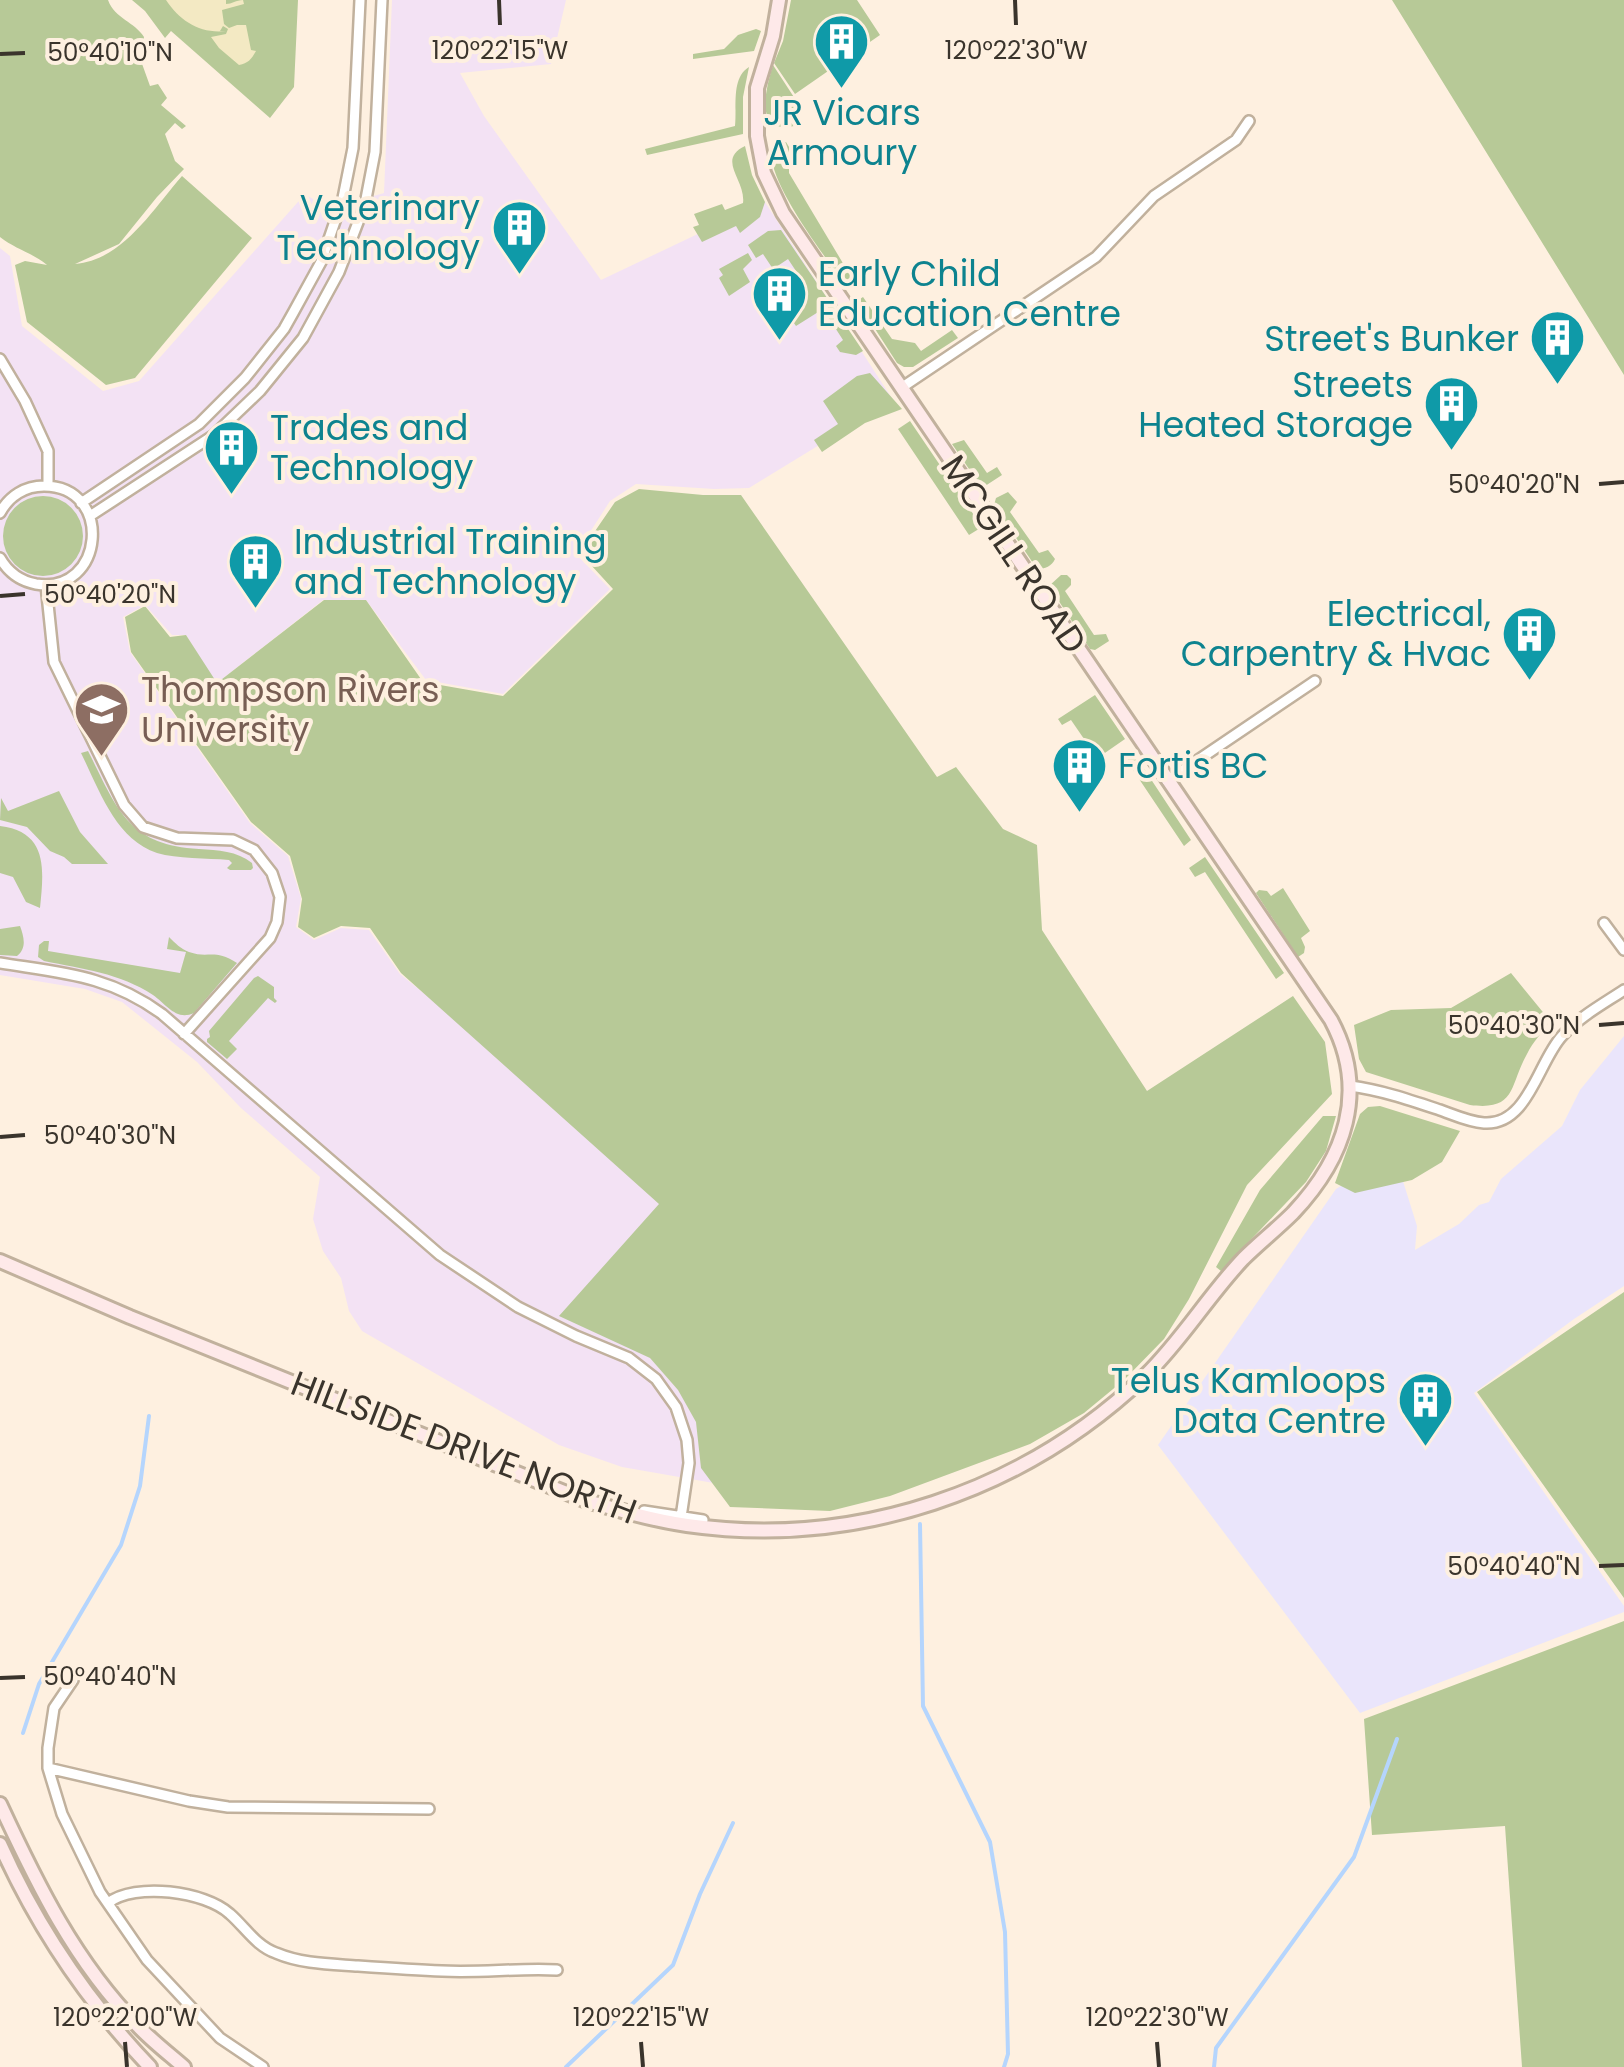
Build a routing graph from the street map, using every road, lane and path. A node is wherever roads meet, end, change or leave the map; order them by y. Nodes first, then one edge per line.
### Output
1 (360, 0) edge
2 (382, 0) edge
3 (779, 0) edge
4 (1249, 121) dead end
5 (0, 359) edge
6 (901, 388) junction
7 (48, 486) junction
8 (82, 503) junction
9 (0, 513) edge
10 (90, 516) junction
11 (0, 558) edge
12 (46, 585) junction
13 (1316, 681) dead end
14 (1167, 781) junction
15 (1604, 923) dead end
16 (1624, 950) edge
17 (0, 963) edge
18 (1624, 990) edge
19 (184, 1034) junction
20 (1350, 1086) junction
21 (0, 1261) edge
22 (617, 1509) junction
23 (681, 1517) junction
24 (754, 1530) junction
25 (74, 1680) dead end
26 (48, 1768) junction
27 (0, 1804) edge
28 (429, 1809) dead end
29 (0, 1844) edge
30 (108, 1902) junction
31 (557, 1970) dead end
32 (150, 2067) edge
33 (184, 2067) edge
34 (263, 2067) edge

1 - 8 street
2 - 10 street
3 - 6 street, MCGILL ROAD
4 - 6 street
5 - 7 street
6 - 14 street, MCGILL ROAD
7 - 8 street
7 - 9 street
8 - 10 street
10 - 12 street
11 - 12 street
12 - 19 street
13 - 14 street
14 - 20 street, MCGILL ROAD
15 - 16 street
17 - 19 street
18 - 20 street
19 - 23 street
20 - 24 street, HILLSIDE DRIVE NORTH
21 - 22 street, HILLSIDE DRIVE NORTH
22 - 23 street
22 - 24 street, HILLSIDE DRIVE NORTH
23 - 24 street
25 - 26 street
26 - 28 street
26 - 30 street
27 - 33 street
29 - 32 street
30 - 31 street
30 - 34 street

